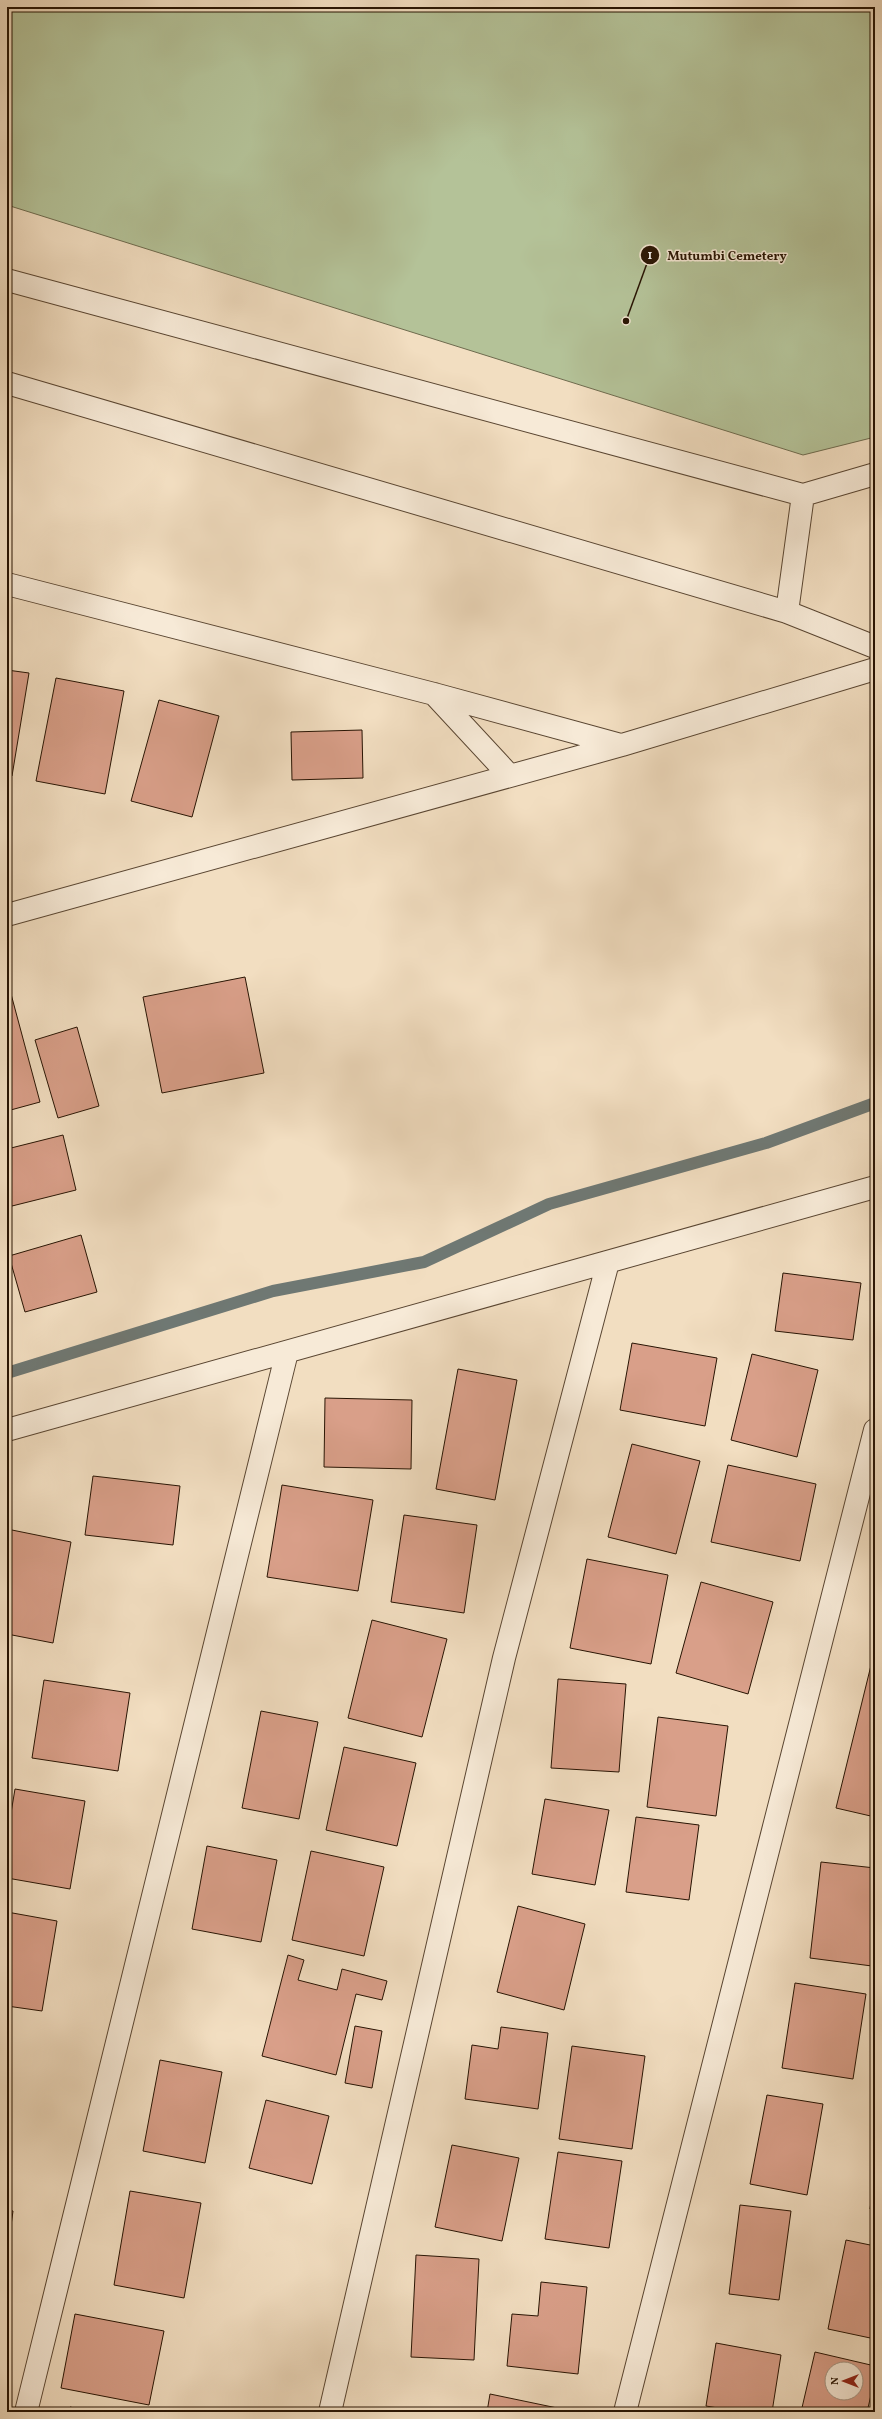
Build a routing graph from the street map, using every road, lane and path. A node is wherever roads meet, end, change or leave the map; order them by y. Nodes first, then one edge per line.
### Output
1 (7, 280) edge
2 (7, 383) edge
3 (875, 474) edge
4 (803, 495) junction
5 (7, 584) edge
6 (787, 612) junction
7 (875, 647) edge
8 (875, 669) edge
9 (434, 694) junction
10 (622, 745) junction
11 (510, 776) junction
12 (7, 915) edge
13 (875, 1187) edge
14 (608, 1262) junction
15 (287, 1352) junction
16 (7, 1430) edge
17 (875, 1430) edge
18 (26, 2412) edge
19 (330, 2412) edge
20 (625, 2412) edge

1 - 4 street
2 - 6 street
3 - 4 street
4 - 6 street
5 - 9 street
6 - 7 street
8 - 10 street
9 - 10 street
9 - 11 street
10 - 11 street
11 - 12 street
13 - 14 street
14 - 15 street
14 - 19 street
15 - 16 street
15 - 18 street
17 - 20 street

